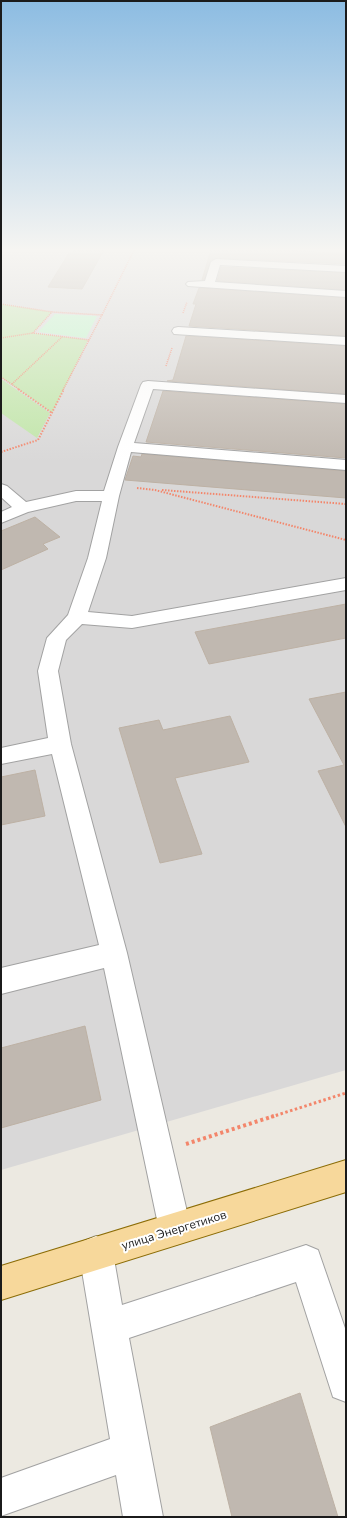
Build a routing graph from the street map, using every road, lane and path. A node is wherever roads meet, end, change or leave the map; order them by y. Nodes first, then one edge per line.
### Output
1 (44, 321) edge
2 (99, 321) edge
3 (178, 331) dead end
4 (33, 333) junction
5 (62, 337) junction
6 (1, 338) edge
7 (89, 340) junction
8 (346, 342) edge
9 (1, 377) edge
10 (12, 384) junction
11 (346, 399) edge
12 (52, 413) junction
13 (125, 447) junction
14 (1, 452) edge
15 (346, 465) edge
16 (1, 489) edge
17 (155, 490) junction
18 (113, 491) junction
19 (346, 504) edge
20 (23, 508) junction
21 (1, 518) edge
22 (346, 540) edge
23 (346, 584) edge
24 (78, 617) junction
25 (60, 744) junction
26 (1, 756) edge
27 (114, 954) junction
28 (1, 981) edge
29 (346, 1093) edge
30 (158, 1153) junction
31 (346, 1176) edge
32 (175, 1229) junction
33 (96, 1253) junction
34 (1, 1283) edge
35 (109, 1327) junction
36 (346, 1384) edge
37 (131, 1451) junction
38 (1, 1497) edge
39 (143, 1517) edge

1 - 4 path
2 - 7 path
3 - 8 lane
4 - 5 path
4 - 6 path
5 - 7 path
5 - 10 path
7 - 12 path
9 - 10 path
10 - 12 path
11 - 13 lane
12 - 14 path
13 - 15 lane
13 - 18 lane
16 - 20 lane
17 - 18 path
17 - 19 path
17 - 22 path
18 - 20 lane
18 - 24 lane
20 - 21 lane
23 - 24 lane
24 - 25 lane
25 - 26 lane
25 - 27 lane
27 - 28 lane
27 - 30 lane
29 - 30 path
30 - 32 lane
31 - 32 main road, улица Энергетиков
32 - 33 main road, улица Энергетиков
33 - 34 main road, улица Энергетиков
33 - 35 lane
35 - 36 lane
35 - 37 lane
37 - 38 lane
37 - 39 lane

